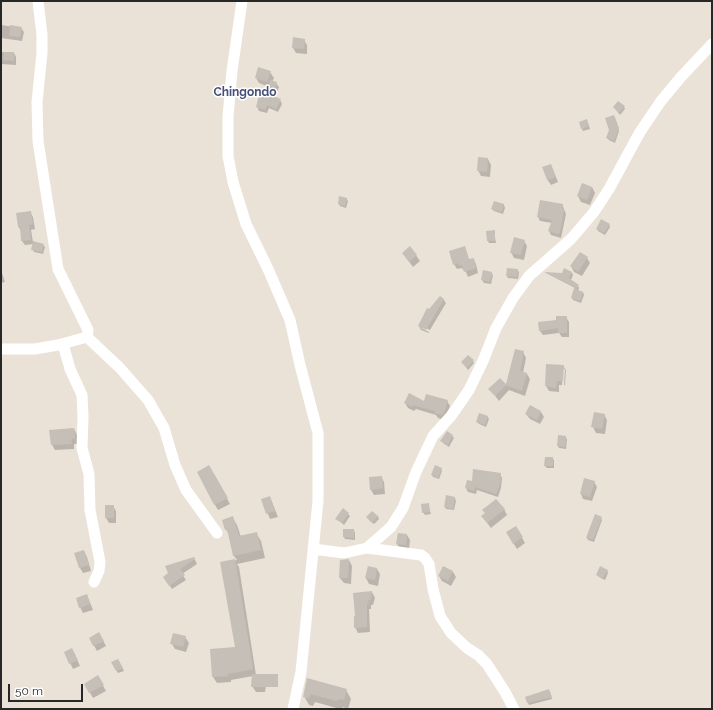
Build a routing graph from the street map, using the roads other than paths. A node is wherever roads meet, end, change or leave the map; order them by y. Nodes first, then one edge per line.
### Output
1 (38, 1) edge
2 (242, 1) edge
3 (712, 44) edge
4 (87, 337) junction
5 (64, 344) junction
6 (1, 349) edge
7 (217, 533) dead end
8 (367, 548) junction
9 (313, 549) junction
10 (94, 582) dead end
11 (293, 709) edge
12 (514, 709) edge

1 - 4 street
2 - 9 street
3 - 8 street
4 - 5 street
4 - 7 street
5 - 6 street
5 - 10 street
8 - 9 street
8 - 12 street
9 - 11 street

